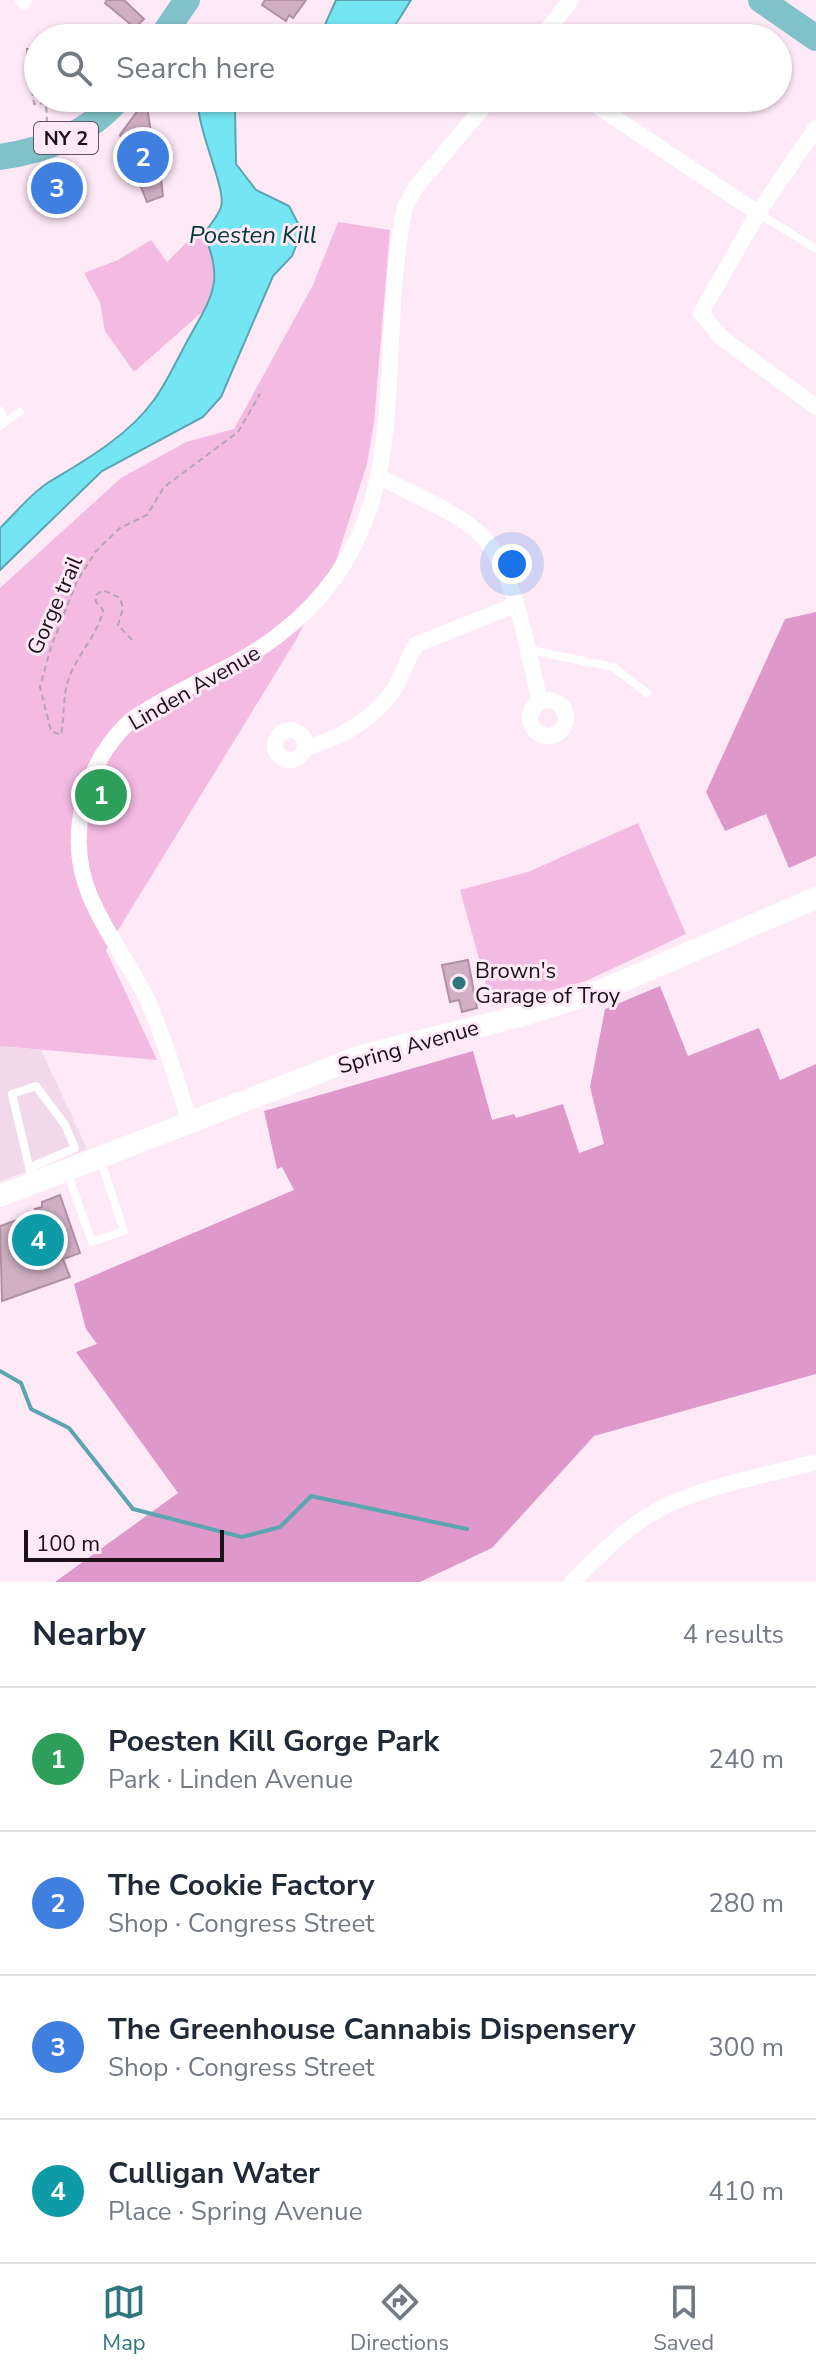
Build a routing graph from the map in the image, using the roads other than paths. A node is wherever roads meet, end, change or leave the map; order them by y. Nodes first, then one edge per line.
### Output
1 (187, 0) edge
2 (571, 0) edge
3 (761, 0) edge
4 (171, 24) edge
5 (552, 24) edge
6 (816, 38) edge
7 (105, 112) edge
8 (479, 112) edge
9 (606, 112) edge
10 (816, 128) edge
11 (0, 157) edge
12 (758, 213) junction
13 (816, 249) edge
14 (816, 407) edge
15 (0, 411) edge
16 (20, 412) dead end
17 (2, 424) edge
18 (380, 477) junction
19 (515, 605) junction
20 (527, 650) junction
21 (647, 693) dead end
22 (540, 702) dead end
23 (305, 748) dead end
24 (816, 898) edge
25 (190, 1121) junction
26 (81, 1160) junction
27 (31, 1176) junction
28 (0, 1196) edge
29 (816, 1462) edge
30 (572, 1582) edge

1 - 4 main road
2 - 5 street
3 - 6 main road
7 - 11 main road, NY 2
8 - 18 street, Linden Avenue
9 - 12 street
10 - 12 street
12 - 13 lane
12 - 14 street
15 - 17 lane
16 - 17 lane
18 - 19 street
18 - 25 street, Linden Avenue
19 - 20 street
19 - 23 street
20 - 21 lane
20 - 22 street
24 - 25 street, Spring Avenue
25 - 26 street, Spring Avenue
26 - 26 lane
26 - 27 street, Spring Avenue
26 - 27 lane
27 - 28 street, Spring Avenue
29 - 30 street

